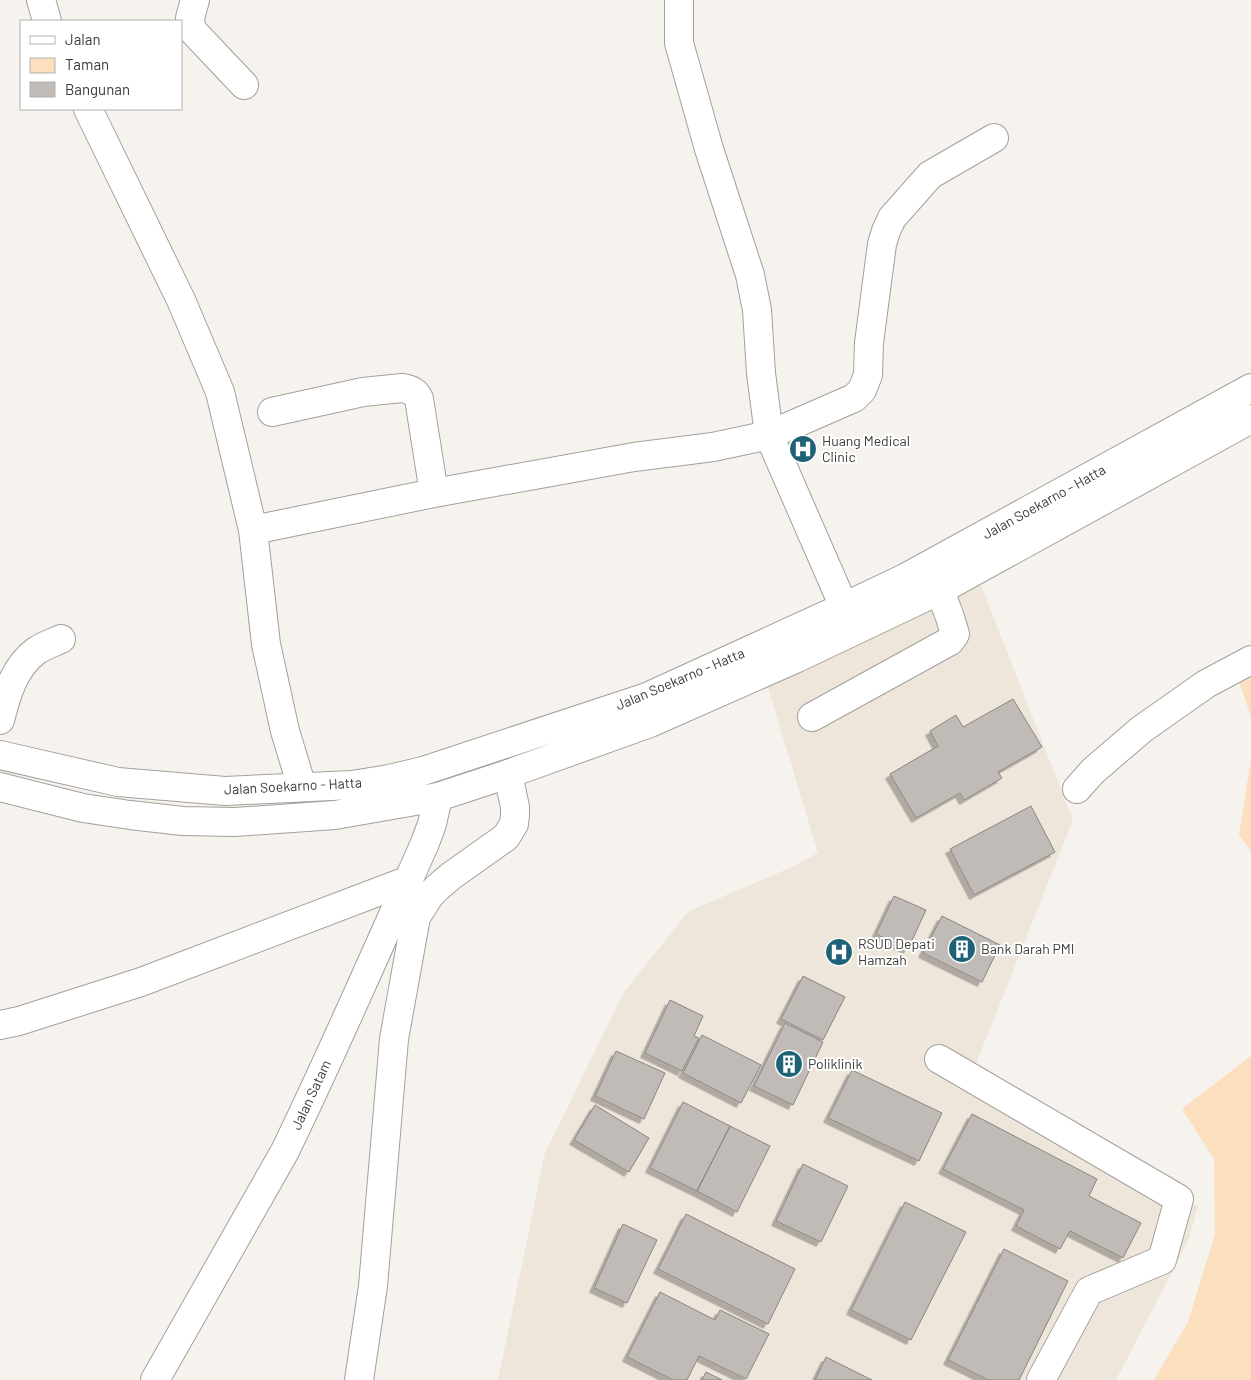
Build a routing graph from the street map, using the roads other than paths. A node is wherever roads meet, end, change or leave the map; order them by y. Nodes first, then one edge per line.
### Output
1 (41, 0) edge
2 (195, 0) edge
3 (679, 0) edge
4 (47, 20) edge
5 (244, 85) dead end
6 (88, 110) edge
7 (994, 138) dead end
8 (1251, 388) edge
9 (272, 412) dead end
10 (1251, 419) edge
11 (769, 435) junction
12 (434, 493) junction
13 (253, 530) junction
14 (926, 567) junction
15 (940, 590) junction
16 (848, 620) junction
17 (61, 639) dead end
18 (1251, 660) edge
19 (812, 717) dead end
20 (0, 720) edge
21 (0, 755) edge
22 (508, 774) junction
23 (0, 787) edge
24 (302, 787) junction
25 (1077, 788) dead end
26 (438, 797) junction
27 (409, 880) junction
28 (0, 1025) edge
29 (939, 1060) dead end
30 (155, 1380) edge
31 (359, 1380) edge
32 (1041, 1380) edge

1 - 4 main road
2 - 5 main road
3 - 11 main road
6 - 13 main road
7 - 11 main road
8 - 14 main road, Jalan Soekarno - Hatta
9 - 12 main road
10 - 15 main road, Jalan Soekarno - Hatta
11 - 12 main road
11 - 16 main road
12 - 13 main road
13 - 24 main road
14 - 15 main road
14 - 16 main road, Jalan Soekarno - Hatta
15 - 16 main road, Jalan Soekarno - Hatta
15 - 19 main road
16 - 22 main road, Jalan Soekarno - Hatta
16 - 24 main road, Jalan Soekarno - Hatta
17 - 20 main road
18 - 25 main road
21 - 24 main road, Jalan Soekarno - Hatta
22 - 26 main road, Jalan Soekarno - Hatta
22 - 31 main road
23 - 26 main road, Jalan Soekarno - Hatta
26 - 27 main road, Jalan Satam
27 - 28 main road
27 - 30 main road, Jalan Satam
29 - 32 main road

